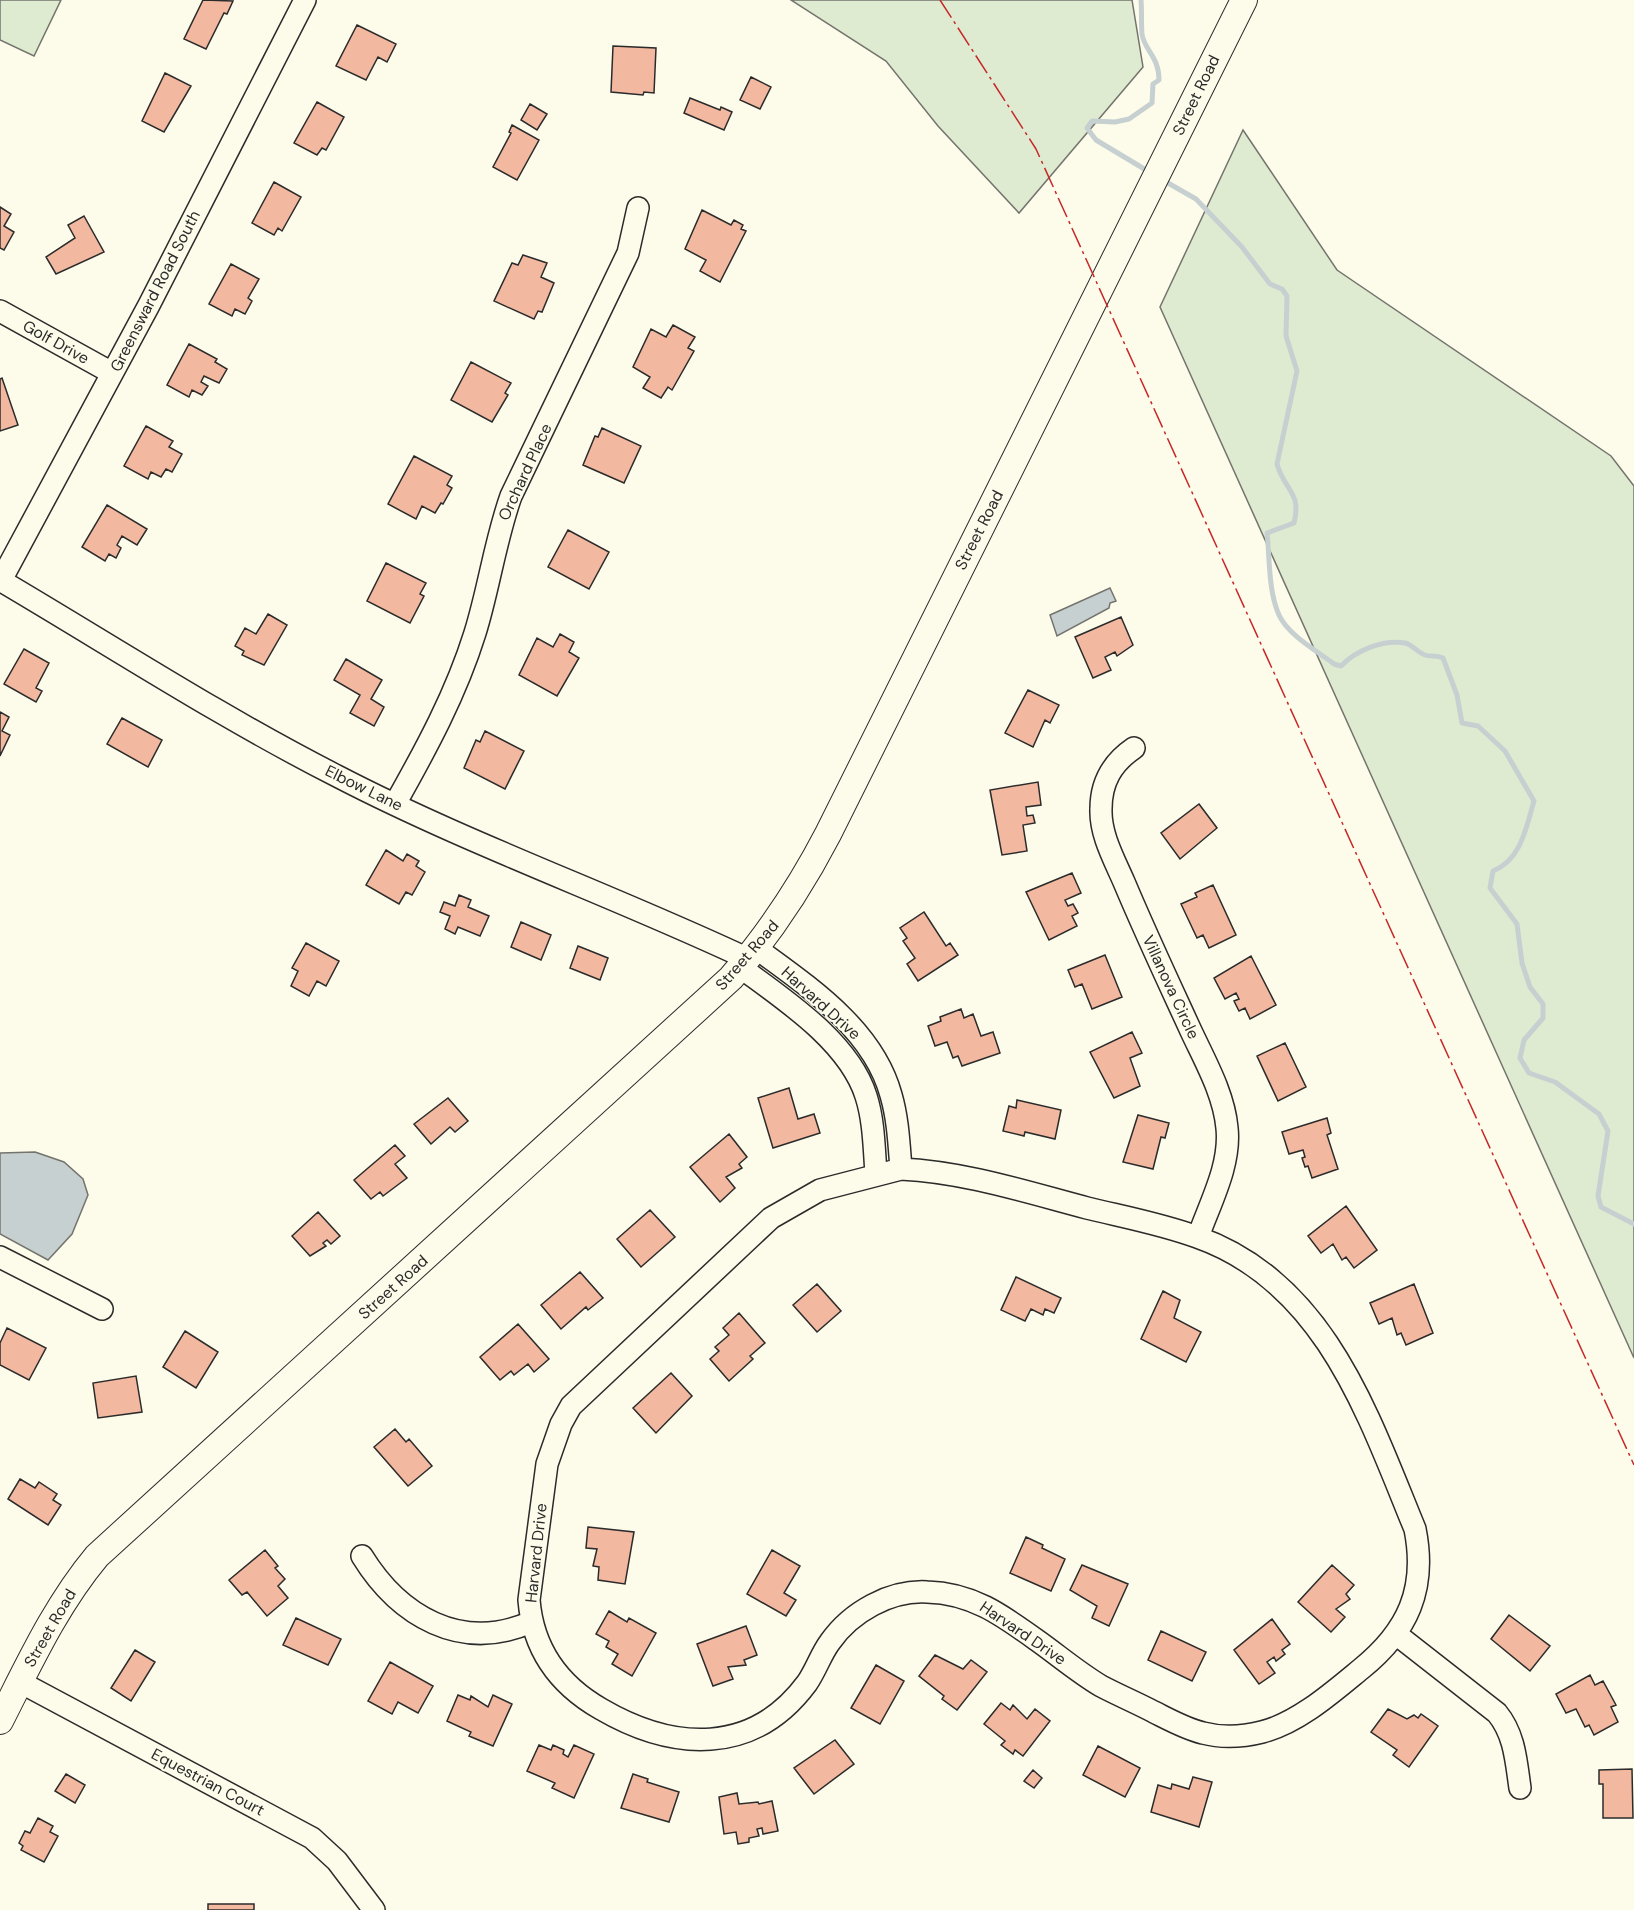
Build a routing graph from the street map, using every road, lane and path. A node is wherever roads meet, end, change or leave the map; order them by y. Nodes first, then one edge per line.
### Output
1 (305, 0) edge
2 (1244, 0) edge
3 (638, 208) dead end
4 (0, 311) edge
5 (112, 373) junction
6 (0, 581) edge
7 (1134, 748) dead end
8 (395, 804) junction
9 (748, 958) junction
10 (901, 1169) junction
11 (876, 1173) junction
12 (1198, 1237) junction
13 (0, 1257) edge
14 (102, 1309) dead end
15 (362, 1556) dead end
16 (531, 1622) junction
17 (1396, 1634) junction
18 (20, 1682) junction
19 (0, 1721) edge
20 (1520, 1788) dead end
21 (374, 1910) edge

1 - 5 street, Greensward Road South
2 - 9 main road, Street Road
3 - 8 street, Orchard Place
4 - 5 street, Golf Drive
5 - 6 street, Greensward Road South
6 - 8 street, Elbow Lane
7 - 12 street, Villanova Circle
8 - 9 street, Elbow Lane
9 - 10 street, Harvard Drive
9 - 11 street, Harvard Drive
9 - 18 main road, Street Road
10 - 11 street, Harvard Drive
10 - 12 street, Harvard Drive
11 - 16 street, Harvard Drive
12 - 17 street, Harvard Drive
13 - 14 street
15 - 16 street
16 - 17 street, Harvard Drive
17 - 20 street
18 - 19 main road, Street Road
18 - 21 street, Equestrian Court

